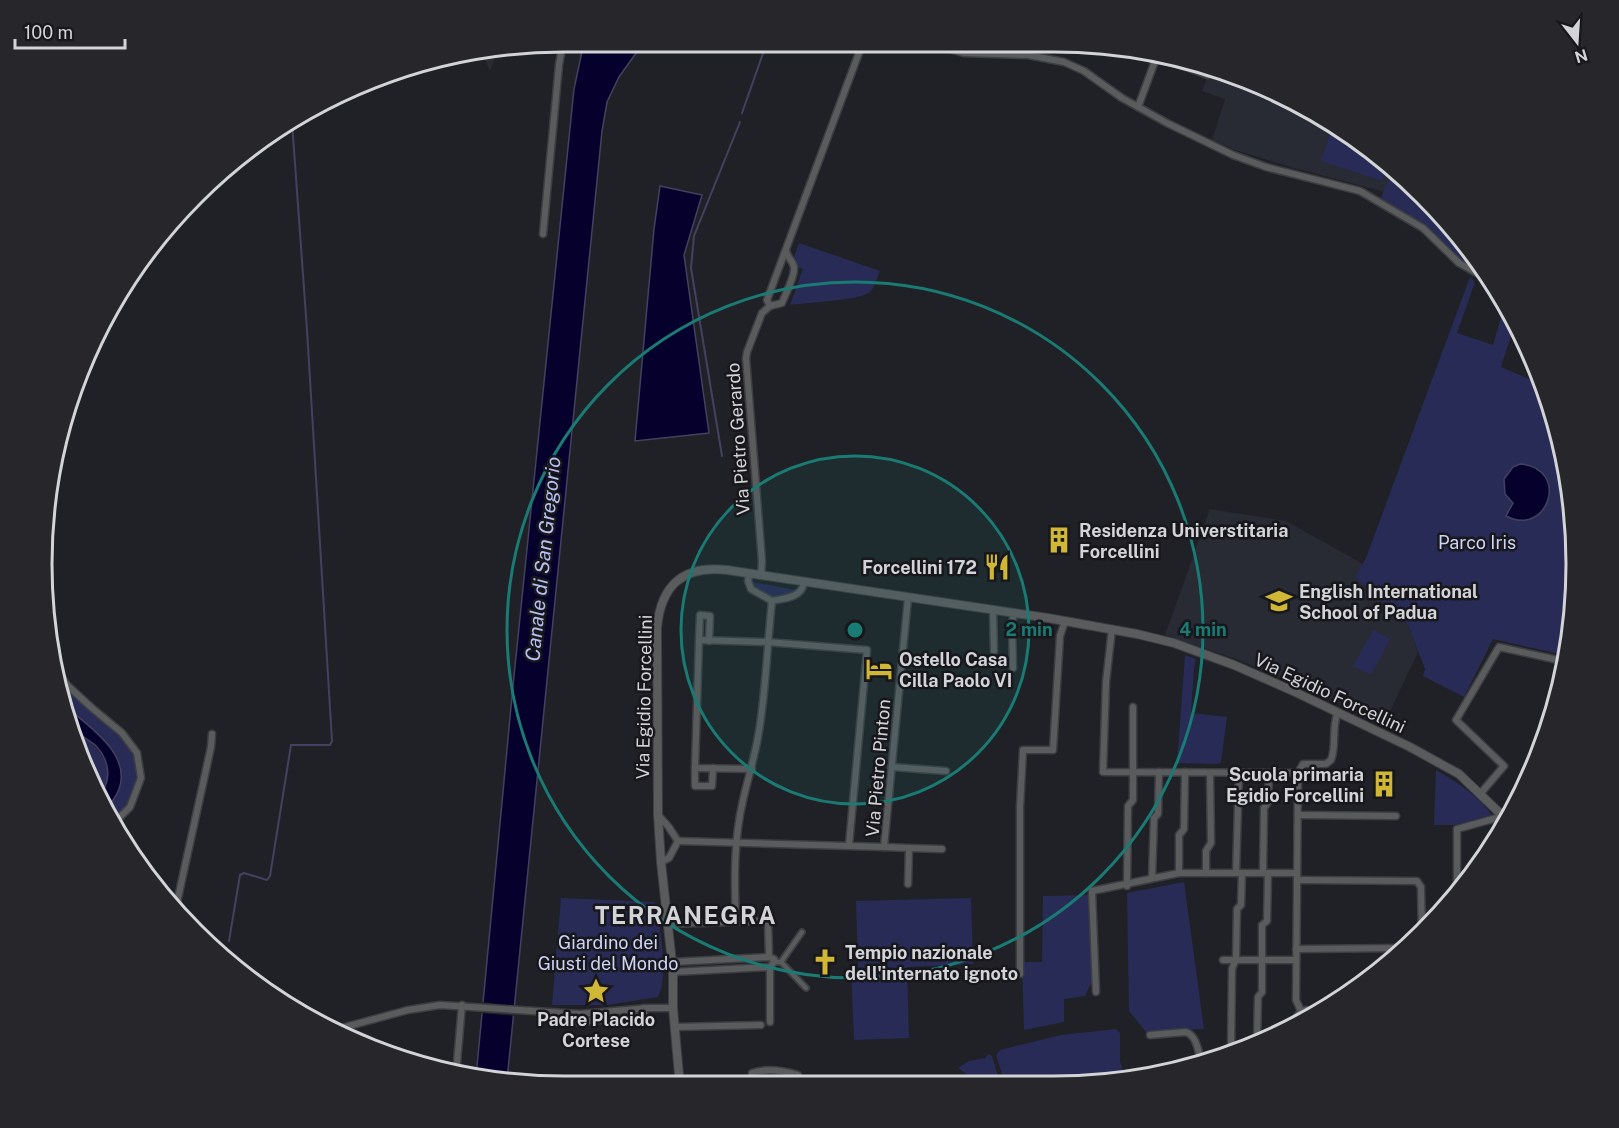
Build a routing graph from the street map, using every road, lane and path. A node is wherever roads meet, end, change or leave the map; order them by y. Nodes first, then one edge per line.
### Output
1 (562, 52) edge
2 (859, 52) edge
3 (960, 52) edge
4 (1155, 62) edge
5 (1138, 107) junction
6 (543, 234) dead end
7 (785, 259) junction
8 (1474, 272) edge
9 (770, 306) junction
10 (748, 574) junction
11 (761, 576) junction
12 (804, 583) junction
13 (908, 598) junction
14 (772, 601) junction
15 (993, 610) junction
16 (1014, 613) junction
17 (1065, 621) junction
18 (1112, 629) junction
19 (699, 640) junction
20 (709, 641) junction
21 (768, 642) junction
22 (994, 651) dead end
23 (1558, 660) edge
24 (1013, 668) dead end
25 (67, 684) edge
26 (1133, 707) dead end
27 (1338, 712) junction
28 (212, 734) dead end
29 (892, 767) junction
30 (695, 768) junction
31 (713, 768) junction
32 (752, 769) junction
33 (946, 771) dead end
34 (1133, 772) junction
35 (1159, 772) junction
36 (1185, 772) junction
37 (1210, 772) junction
38 (1239, 773) junction
39 (1269, 773) junction
40 (1298, 773) junction
41 (1480, 794) junction
42 (1501, 814) edge
43 (658, 815) junction
44 (1298, 815) junction
45 (1396, 816) dead end
46 (120, 817) edge
47 (1498, 820) edge
48 (678, 841) junction
49 (736, 842) junction
50 (849, 845) junction
51 (885, 847) junction
52 (909, 848) junction
53 (942, 849) dead end
54 (661, 862) junction
55 (1179, 873) junction
56 (1206, 873) junction
57 (1239, 873) junction
58 (1265, 873) junction
59 (1297, 877) junction
60 (1152, 878) junction
61 (1456, 881) edge
62 (908, 884) dead end
63 (1127, 886) junction
64 (178, 899) edge
65 (736, 920) junction
66 (1422, 921) edge
67 (669, 924) junction
68 (802, 932) dead end
69 (1393, 948) edge
70 (1296, 949) junction
71 (768, 957) junction
72 (1236, 959) junction
73 (1262, 959) junction
74 (1223, 960) dead end
75 (1296, 960) junction
76 (672, 962) junction
77 (775, 964) junction
78 (673, 972) junction
79 (1020, 974) dead end
80 (806, 988) dead end
81 (1096, 992) dead end
82 (465, 1006) junction
83 (644, 1008) junction
84 (673, 1008) junction
85 (1305, 1010) edge
86 (1301, 1011) junction
87 (1299, 1013) edge
88 (770, 1022) dead end
89 (571, 1023) dead end
90 (762, 1025) dead end
91 (346, 1027) edge
92 (675, 1027) junction
93 (1257, 1034) edge
94 (1150, 1035) dead end
95 (1231, 1044) edge
96 (1199, 1054) edge
97 (457, 1064) edge
98 (798, 1075) dead end
99 (679, 1076) edge
100 (752, 1076) edge

1 - 6 street
2 - 7 street, Via Pietro Gerardo
3 - 5 street
4 - 5 street
5 - 8 street
7 - 9 street
7 - 9 street, Via Pietro Gerardo
9 - 11 street, Via Pietro Gerardo
10 - 11 street, Via Egidio Forcellini
10 - 14 street
10 - 43 street, Via Egidio Forcellini
11 - 12 street, Via Egidio Forcellini
12 - 13 street, Via Egidio Forcellini
12 - 14 street
13 - 15 street, Via Egidio Forcellini
13 - 29 street, Via Pietro Pinton
14 - 21 street
15 - 16 street, Via Egidio Forcellini
15 - 22 street
16 - 17 street, Via Egidio Forcellini
16 - 24 street
17 - 18 street, Via Egidio Forcellini
17 - 79 street
18 - 27 street, Via Egidio Forcellini
18 - 34 street
19 - 20 street
19 - 20 street
19 - 30 street
20 - 21 street
21 - 32 street
21 - 50 street
23 - 41 street
25 - 46 street
26 - 34 street
27 - 40 street
27 - 41 street, Via Egidio Forcellini
28 - 64 street
29 - 33 street
29 - 51 street, Via Pietro Pinton
30 - 31 street
30 - 31 street
31 - 32 street
32 - 49 street
34 - 35 street
34 - 63 street
35 - 36 street
35 - 60 street
36 - 37 street
36 - 55 street
37 - 38 street
37 - 56 street
38 - 39 street
38 - 57 street
39 - 40 street
39 - 58 street
40 - 44 street
41 - 42 street, Via Egidio Forcellini
43 - 48 street
43 - 54 street, Via Egidio Forcellini
44 - 45 street
44 - 59 street
47 - 61 street
48 - 49 street
48 - 54 street
49 - 50 street
49 - 65 street
50 - 51 street
51 - 52 street, Via Pietro Pinton
52 - 53 street, Via Pietro Pinton
52 - 62 street
54 - 67 street, Via Egidio Forcellini
55 - 56 street
55 - 60 street
56 - 57 street
57 - 58 street
57 - 72 street
58 - 59 street
58 - 73 street
59 - 66 street
59 - 70 street
60 - 63 street
63 - 81 street
65 - 67 street
65 - 71 street
67 - 76 street, Via Egidio Forcellini
68 - 77 street
69 - 70 street
70 - 75 street
71 - 76 street
71 - 77 street
72 - 73 street
72 - 74 street
72 - 95 street
73 - 75 street
73 - 93 street
75 - 86 street
76 - 78 street, Via Egidio Forcellini
77 - 78 street
77 - 80 street
77 - 88 street
78 - 84 street, Via Egidio Forcellini
82 - 83 street
82 - 91 street
82 - 97 street
83 - 84 street
83 - 89 street
84 - 92 street, Via Egidio Forcellini
85 - 86 street
86 - 87 street
90 - 92 street
92 - 99 street, Via Egidio Forcellini
94 - 96 street
98 - 100 street

